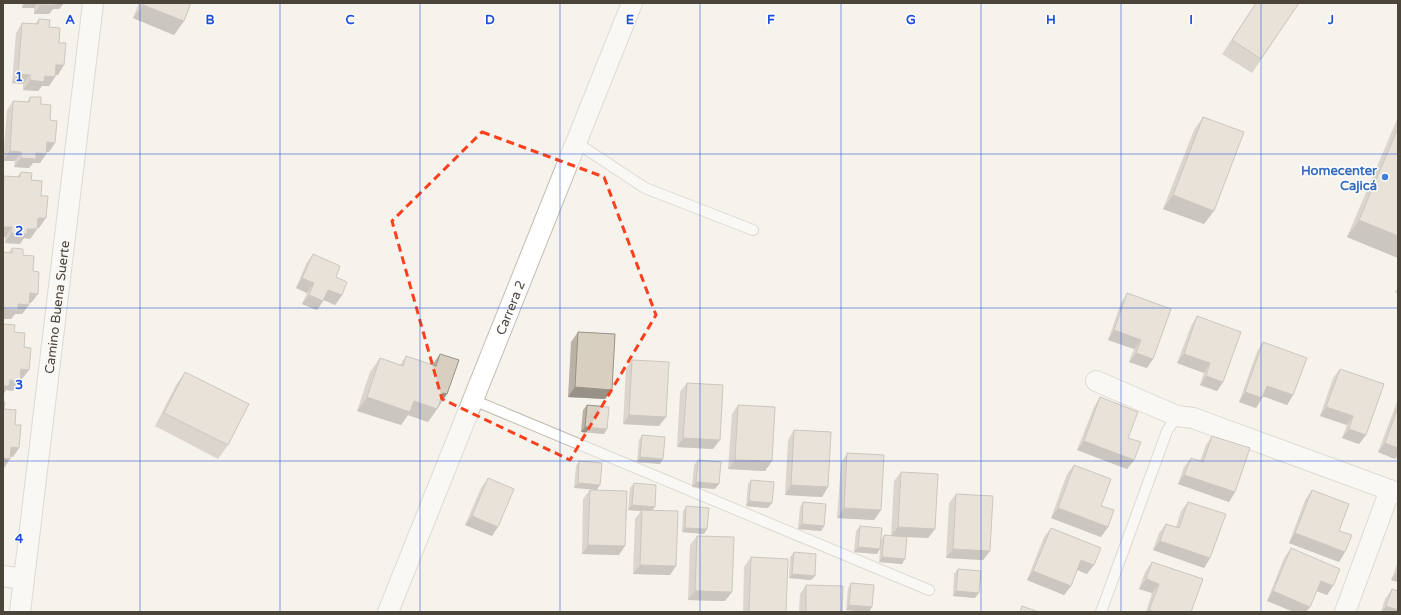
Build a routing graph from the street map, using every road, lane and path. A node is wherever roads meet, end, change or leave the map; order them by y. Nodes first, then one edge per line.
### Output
1 (93, 3) edge
2 (632, 3) edge
3 (577, 143) junction
4 (752, 230) dead end
5 (1096, 381) dead end
6 (473, 400) junction
7 (1177, 416) junction
8 (1394, 492) edge
9 (3, 576) edge
10 (23, 579) junction
11 (929, 590) dead end
12 (20, 612) edge
13 (388, 612) edge
14 (1101, 612) edge
15 (1345, 612) edge

1 - 10 street, Camino Buena Suerte
2 - 3 street, Carrera 2
3 - 4 lane
3 - 6 street, Carrera 2
5 - 7 street
6 - 11 lane
6 - 13 street, Carrera 2
7 - 8 street
7 - 14 lane
8 - 15 street
9 - 10 street
10 - 12 street, Camino Buena Suerte

